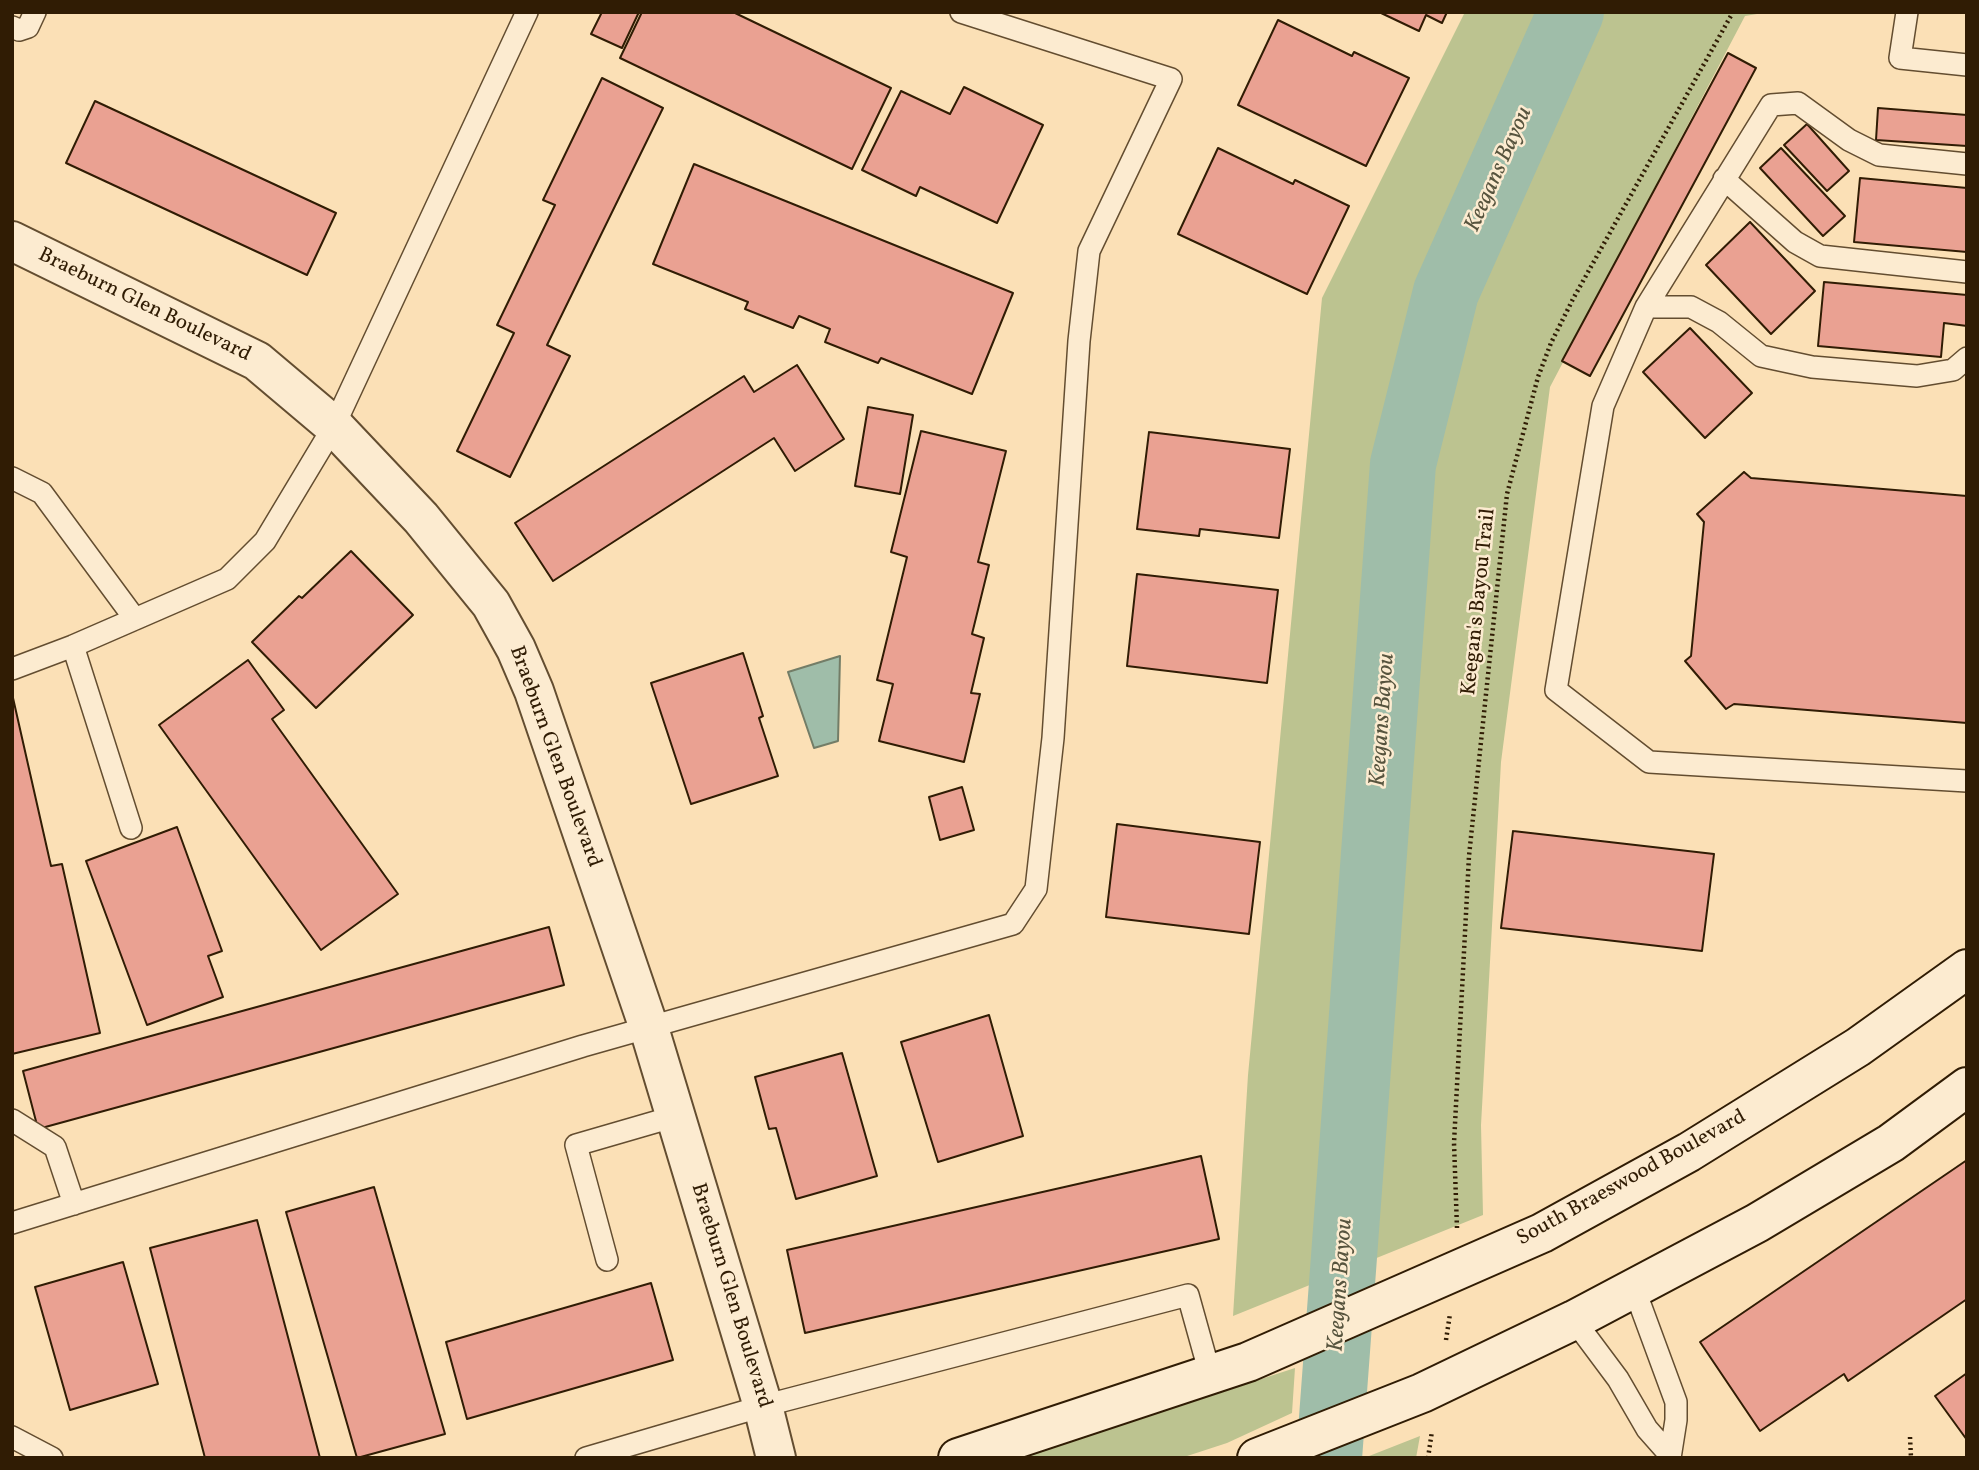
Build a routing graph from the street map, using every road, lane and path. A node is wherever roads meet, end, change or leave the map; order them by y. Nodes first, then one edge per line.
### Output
1 (35, 12) edge
2 (527, 12) edge
3 (961, 12) edge
4 (1733, 12) edge
5 (1907, 12) edge
6 (984, 16) edge
7 (12, 27) edge
8 (1967, 65) edge
9 (1967, 164) edge
10 (1724, 179) junction
11 (12, 241) edge
12 (1967, 272) edge
13 (1646, 307) junction
14 (1967, 358) edge
15 (334, 426) junction
16 (12, 478) edge
17 (135, 618) junction
18 (74, 646) junction
19 (12, 669) edge
20 (1967, 781) edge
21 (131, 828) dead end
22 (1967, 969) edge
23 (649, 1028) junction
24 (1967, 1087) edge
25 (676, 1116) junction
26 (12, 1120) edge
27 (74, 1204) junction
28 (12, 1223) edge
29 (1458, 1240) dead end
30 (607, 1260) dead end
31 (1634, 1288) junction
32 (1442, 1295) junction
33 (1574, 1320) junction
34 (1444, 1352) dead end
35 (1210, 1374) junction
36 (763, 1406) junction
37 (12, 1437) edge
38 (1910, 1437) dead end
39 (641, 1450) edge
40 (1670, 1456) edge
41 (52, 1458) edge
42 (586, 1458) edge
43 (776, 1458) edge
44 (958, 1458) edge
45 (1257, 1458) edge
46 (1911, 1458) edge

1 - 7 lane
2 - 15 lane
3 - 6 lane
4 - 29 path, Keegan's Bayou Trail
5 - 8 lane
6 - 23 lane
9 - 10 lane
10 - 12 lane
10 - 13 lane
11 - 15 main road, Braeburn Glen Boulevard
13 - 14 lane
13 - 20 lane
15 - 17 lane
15 - 23 main road, Braeburn Glen Boulevard
16 - 17 lane
17 - 18 lane
18 - 19 lane
18 - 21 lane
22 - 32 main road, South Braeswood Boulevard
23 - 25 main road, Braeburn Glen Boulevard
23 - 27 lane
24 - 31 main road
25 - 30 lane
25 - 36 main road, Braeburn Glen Boulevard
26 - 27 lane
27 - 28 lane
31 - 33 main road
31 - 40 lane
32 - 34 path
32 - 35 main road, South Braeswood Boulevard
33 - 40 lane
33 - 45 main road
35 - 36 lane
35 - 44 main road, South Braeswood Boulevard
36 - 39 lane
36 - 43 main road, Braeburn Glen Boulevard
37 - 41 lane
38 - 46 path
39 - 42 lane

